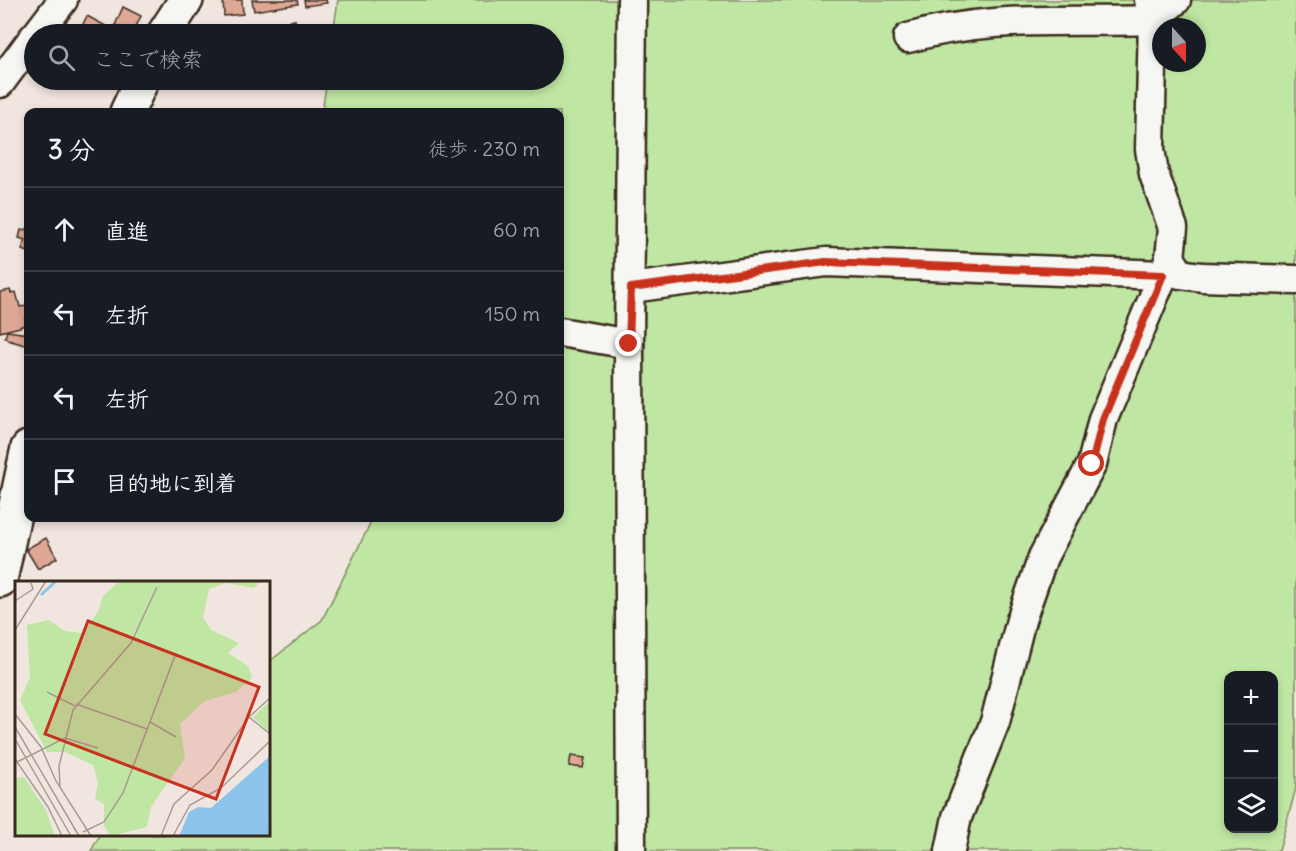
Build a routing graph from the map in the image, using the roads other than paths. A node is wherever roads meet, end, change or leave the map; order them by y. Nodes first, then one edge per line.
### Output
1 (63, 0) edge
2 (186, 0) edge
3 (632, 0) edge
4 (1176, 0) edge
5 (1151, 10) edge
6 (45, 24) edge
7 (170, 24) edge
8 (908, 38) dead end
9 (24, 51) edge
10 (0, 82) edge
11 (137, 90) edge
12 (129, 108) edge
13 (1166, 267) junction
14 (1296, 280) edge
15 (631, 288) junction
16 (564, 333) edge
17 (629, 344) junction
18 (24, 467) edge
19 (0, 580) edge
20 (631, 851) edge
21 (950, 851) edge

1 - 6 street
2 - 7 street
3 - 15 street
4 - 5 street
5 - 8 street
5 - 13 street
9 - 10 street
11 - 12 street
13 - 14 street
13 - 15 street
13 - 21 street
15 - 17 street
16 - 17 street
17 - 20 street
18 - 19 street

